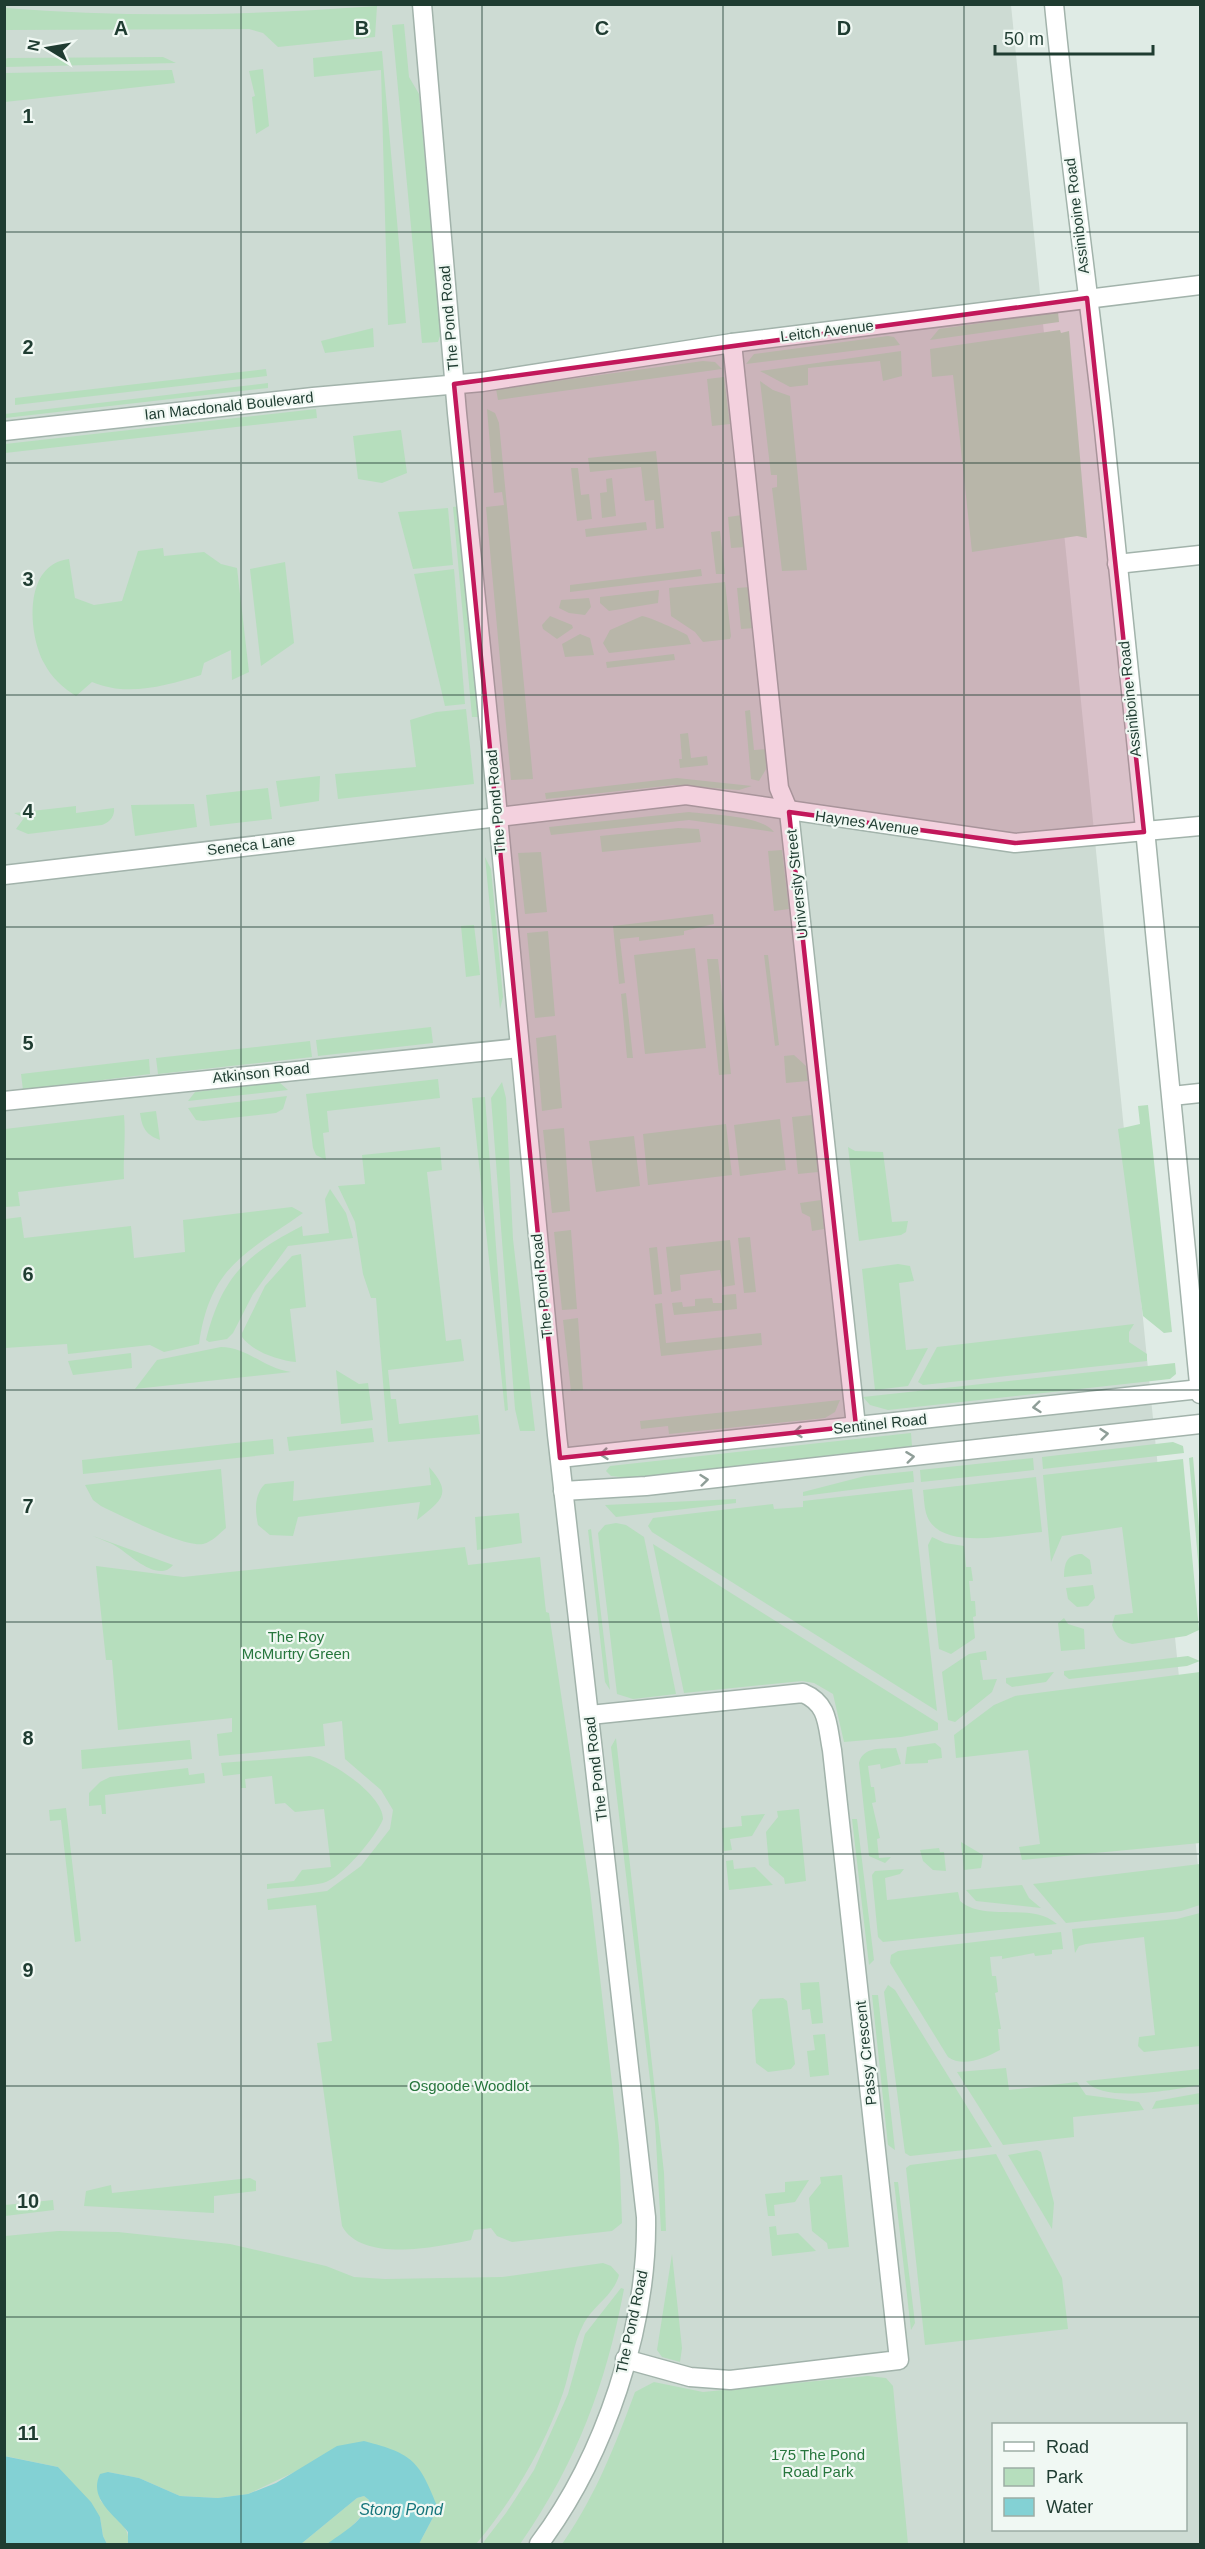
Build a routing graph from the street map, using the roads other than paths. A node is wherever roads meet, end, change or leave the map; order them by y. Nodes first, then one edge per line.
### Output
1 (422, 4) edge
2 (1054, 4) edge
3 (1200, 285) edge
4 (1087, 298) junction
5 (732, 344) junction
6 (454, 384) junction
7 (4, 431) edge
8 (1200, 555) edge
9 (1117, 564) junction
10 (789, 812) junction
11 (498, 816) junction
12 (1200, 826) edge
13 (1144, 832) junction
14 (4, 874) edge
15 (519, 1048) junction
16 (1200, 1093) edge
17 (1172, 1096) junction
18 (4, 1101) edge
19 (1200, 1389) edge
20 (1200, 1395) edge
21 (1200, 1424) edge
22 (856, 1426) junction
23 (560, 1458) junction
24 (563, 1491) junction
25 (590, 1715) junction
26 (626, 2359) junction
27 (539, 2544) edge

1 - 6 street, The Pond Road
2 - 4 street, Assiniboine Road
3 - 4 street, Leitch Avenue
4 - 5 street, Leitch Avenue
4 - 9 street, Assiniboine Road
5 - 6 street, Leitch Avenue
5 - 10 street, University Street
6 - 7 street, Ian Macdonald Boulevard
6 - 11 street, The Pond Road
8 - 9 street
9 - 13 street, Assiniboine Road
10 - 11 street, Haynes Avenue
10 - 13 street, Haynes Avenue
10 - 22 street, University Street
11 - 14 street, Seneca Lane
11 - 15 street, The Pond Road
12 - 13 street, Haynes Avenue
13 - 17 street, Assiniboine Road
15 - 18 street, Atkinson Road
15 - 23 street, The Pond Road
16 - 17 street
17 - 19 street, Assiniboine Road
19 - 20 street, Assiniboine Road
19 -> 22 street, Sentinel Road
24 -> 21 street
22 -> 23 street, Sentinel Road
23 - 24 street, The Pond Road
24 - 25 street, The Pond Road
25 - 26 street, The Pond Road
25 - 26 street, Passy Crescent
26 - 27 street, The Pond Road

